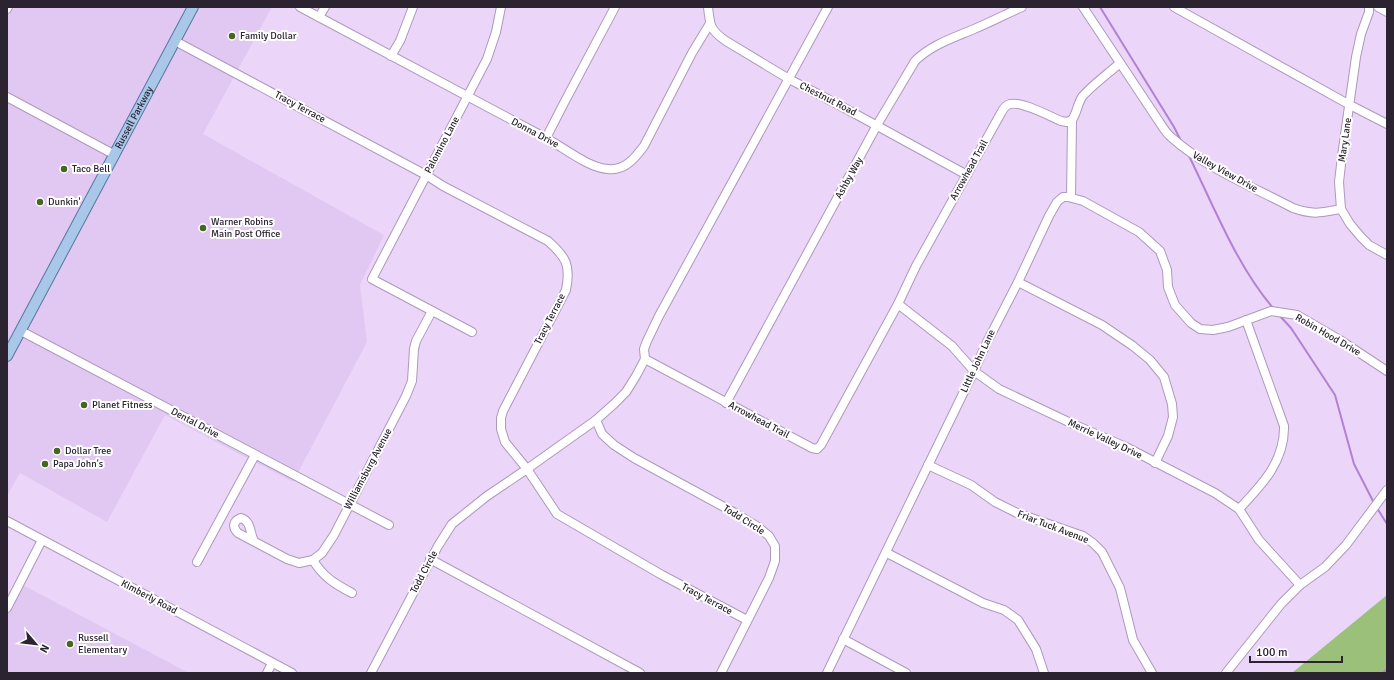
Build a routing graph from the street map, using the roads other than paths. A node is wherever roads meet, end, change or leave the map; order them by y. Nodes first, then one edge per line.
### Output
1 (193, 7) edge
2 (300, 7) edge
3 (325, 7) edge
4 (413, 7) edge
5 (501, 7) edge
6 (615, 7) edge
7 (708, 7) edge
8 (828, 7) edge
9 (1022, 7) edge
10 (1083, 7) edge
11 (1174, 7) edge
12 (1369, 7) edge
13 (1378, 7) edge
14 (1387, 12) edge
15 (319, 17) junction
16 (709, 25) junction
17 (175, 41) junction
18 (392, 56) junction
19 (1120, 64) junction
20 (789, 79) junction
21 (7, 97) edge
22 (467, 97) junction
23 (1350, 105) junction
24 (1072, 120) junction
25 (1387, 124) edge
26 (877, 126) junction
27 (546, 138) junction
28 (115, 155) junction
29 (426, 175) junction
30 (967, 175) junction
31 (1071, 197) junction
32 (1341, 209) junction
33 (1387, 255) edge
34 (1018, 282) junction
35 (898, 304) junction
36 (432, 311) junction
37 (1246, 320) junction
38 (21, 330) junction
39 (472, 332) dead end
40 (7, 356) edge
41 (644, 359) junction
42 (974, 371) junction
43 (1387, 371) edge
44 (726, 403) junction
45 (596, 420) junction
46 (255, 455) junction
47 (1155, 464) junction
48 (928, 466) junction
49 (527, 469) junction
50 (1387, 490) edge
51 (349, 504) junction
52 (1239, 509) junction
53 (223, 515) junction
54 (7, 521) edge
55 (235, 522) junction
56 (389, 525) dead end
57 (42, 540) junction
58 (254, 541) junction
59 (887, 553) junction
60 (430, 559) junction
61 (313, 560) junction
62 (197, 562) dead end
63 (1300, 585) junction
64 (352, 593) dead end
65 (7, 608) edge
66 (747, 620) junction
67 (843, 640) junction
68 (272, 662) junction
69 (267, 673) edge
70 (292, 673) edge
71 (371, 673) edge
72 (640, 673) edge
73 (721, 673) edge
74 (827, 673) edge
75 (906, 673) edge
76 (1044, 673) edge
77 (1152, 673) edge
78 (1226, 673) edge

1 - 17 main road, Russell Parkway
2 - 15 street, Donna Drive
3 - 15 street
4 - 18 street
5 - 22 street, Palomino Lane
6 - 27 street
7 - 16 street
8 - 20 street
9 - 26 street, Ashby Way
10 - 19 street, Valley View Drive
11 - 23 street
12 - 23 street, Mary Lane
13 - 14 street
15 - 18 street, Donna Drive
16 - 20 street, Chestnut Road
16 - 27 street, Donna Drive
17 - 28 main road, Russell Parkway
17 - 29 street, Tracy Terrace
18 - 22 street, Donna Drive
19 - 24 street
19 - 32 street, Valley View Drive
20 - 26 street, Chestnut Road
20 - 41 street
21 - 28 street
22 - 27 street, Donna Drive
22 - 29 street, Palomino Lane
23 - 25 street
23 - 32 street, Mary Lane
24 - 30 street, Arrowhead Trail
24 - 31 street
26 - 30 street, Chestnut Road
26 - 44 street, Ashby Way
28 - 38 main road, Russell Parkway
29 - 36 street, Palomino Lane
29 - 49 street, Tracy Terrace
30 - 35 street, Arrowhead Trail
31 - 34 street, Little John Lane
31 - 37 street, Robin Hood Drive
32 - 33 street, Mary Lane
34 - 42 street, Little John Lane
34 - 47 street
35 - 42 street, Merrie Valley Drive
35 - 44 street, Arrowhead Trail
36 - 39 street
36 - 51 street, Williamsburg Avenue
37 - 43 street, Robin Hood Drive
37 - 52 street
38 - 40 main road, Russell Parkway
38 - 46 street, Dental Drive
41 - 44 street, Arrowhead Trail
41 - 45 street, Todd Circle
42 - 47 street, Merrie Valley Drive
42 - 48 street, Little John Lane
45 - 49 street, Todd Circle
45 - 66 street, Todd Circle
46 - 51 street, Dental Drive
46 - 53 street
47 - 52 street, Merrie Valley Drive
48 - 59 street, Little John Lane
48 - 77 street, Friar Tuck Avenue
49 - 60 street, Todd Circle
49 - 66 street, Tracy Terrace
50 - 63 street
51 - 56 street, Dental Drive
51 - 61 street, Williamsburg Avenue
52 - 63 street, Merrie Valley Drive
53 - 55 street
53 - 62 street
54 - 57 street, Kimberly Road
55 - 58 street
55 - 58 street
57 - 65 street
57 - 68 street, Kimberly Road
58 - 61 street
59 - 67 street, Little John Lane
59 - 76 street
60 - 71 street, Todd Circle
60 - 72 street
61 - 64 street
63 - 78 street
66 - 73 street, Todd Circle
67 - 74 street, Little John Lane
67 - 75 street
68 - 69 street
68 - 70 street, Kimberly Road

